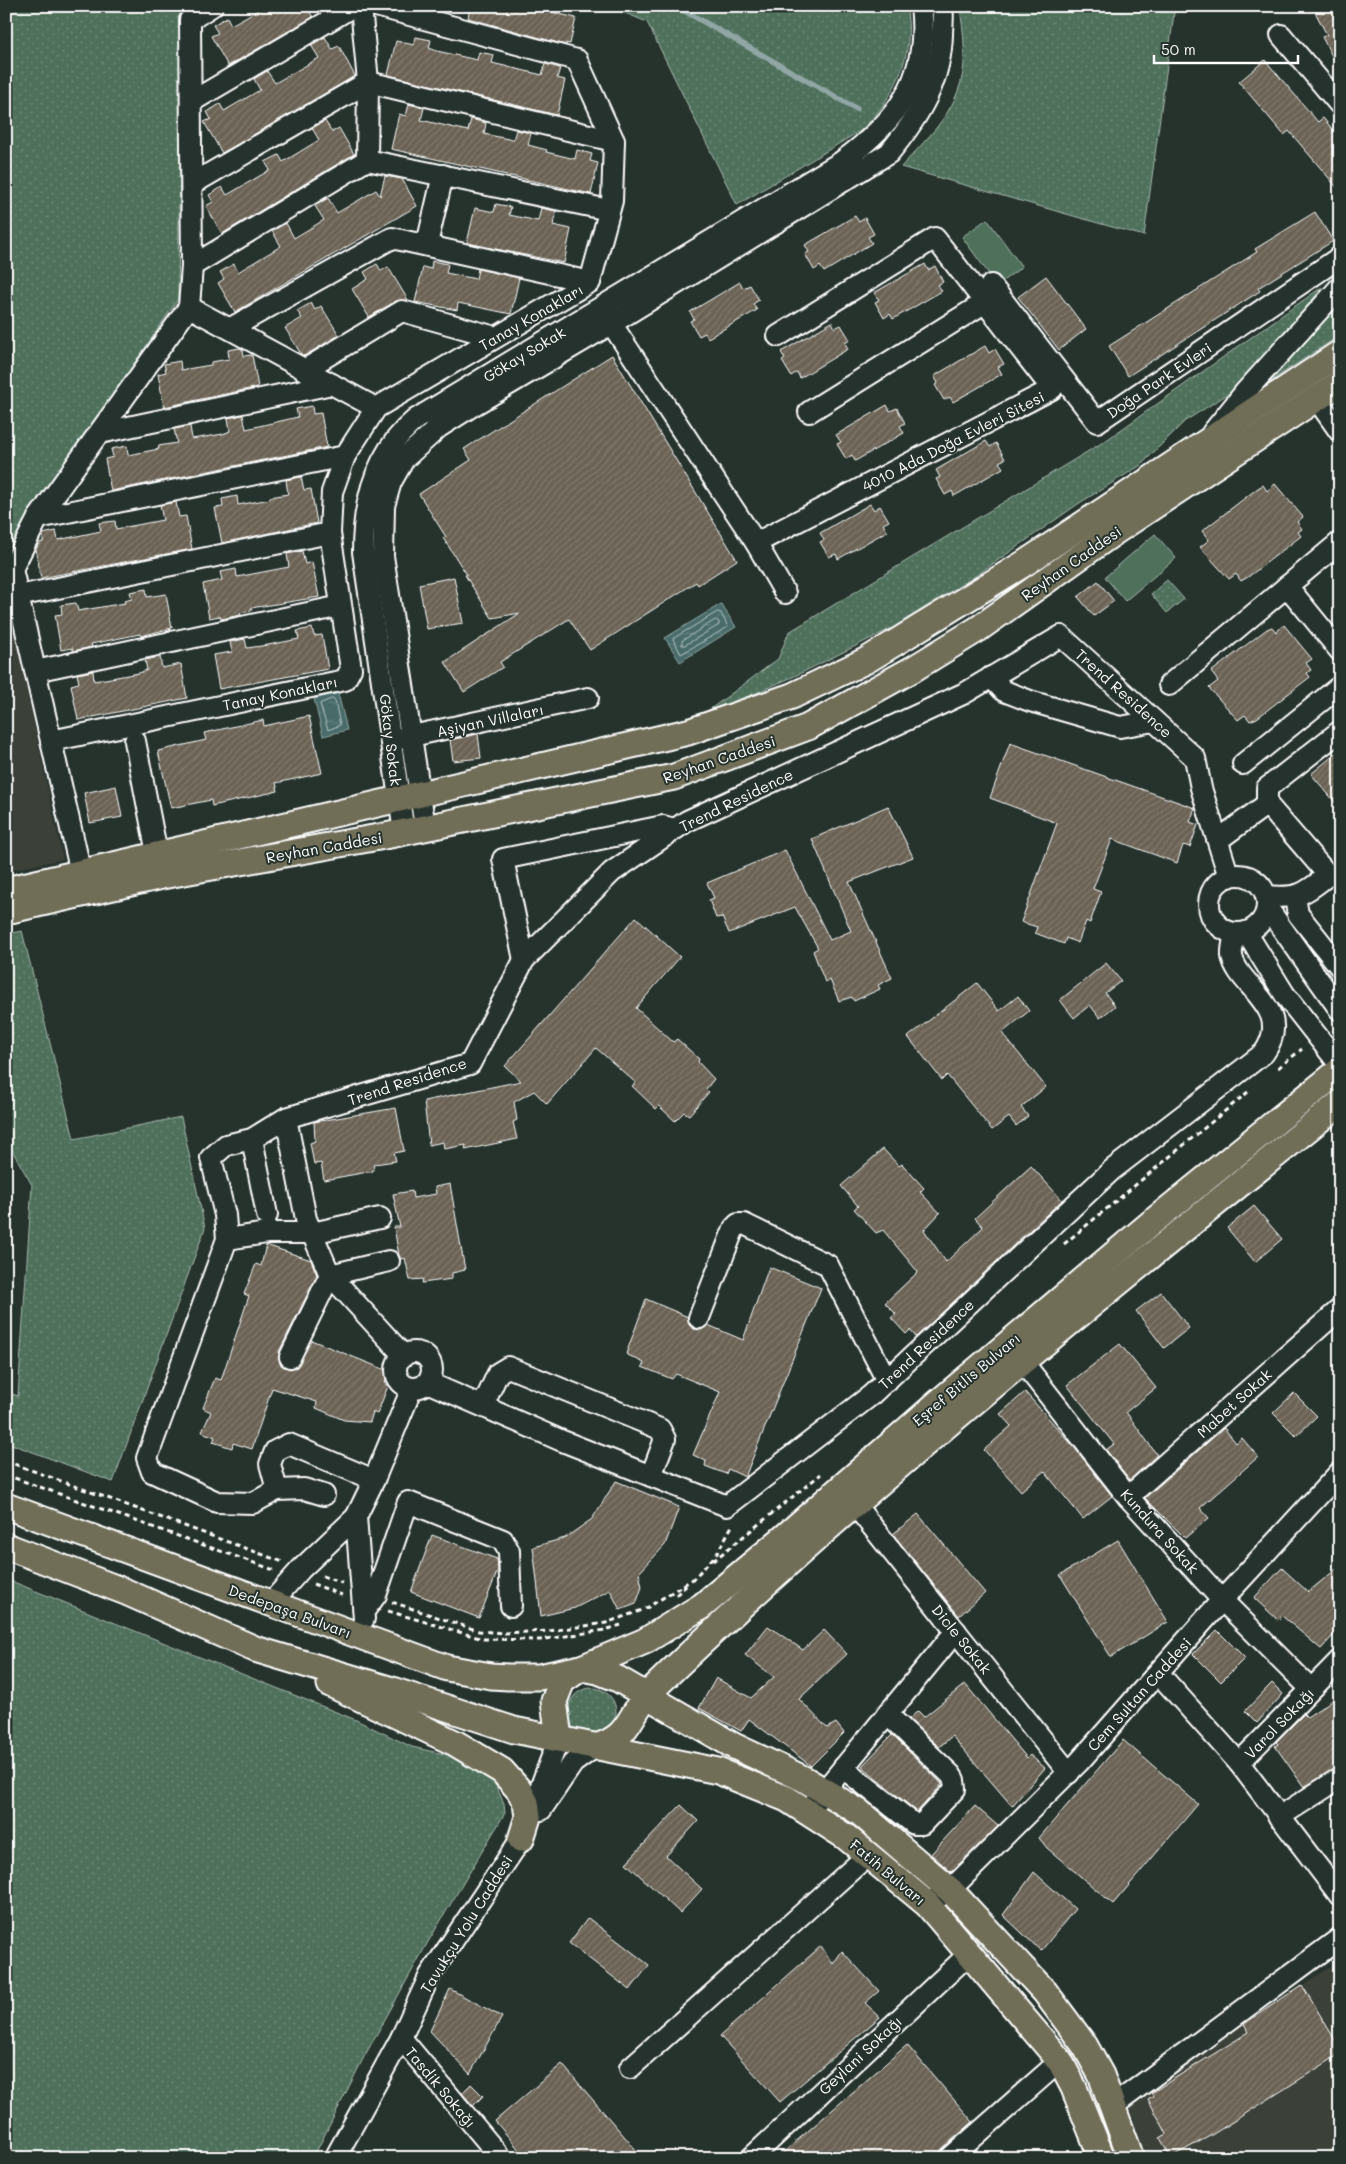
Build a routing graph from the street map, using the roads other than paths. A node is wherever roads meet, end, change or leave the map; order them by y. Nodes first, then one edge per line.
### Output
1 (212, 6) edge
2 (354, 6) edge
3 (361, 6) edge
4 (376, 6) edge
5 (922, 6) edge
6 (942, 6) edge
7 (1282, 35) dead end
8 (368, 82) junction
9 (191, 102) junction
10 (1340, 105) edge
11 (614, 141) junction
12 (367, 160) junction
13 (443, 175) junction
14 (192, 184) junction
15 (609, 210) junction
16 (427, 244) junction
17 (1340, 256) edge
18 (192, 266) junction
19 (590, 282) junction
20 (1340, 287) edge
21 (988, 294) junction
22 (190, 307) junction
23 (606, 316) junction
24 (231, 328) junction
25 (778, 336) dead end
26 (495, 337) junction
27 (1340, 353) edge
28 (304, 370) junction
29 (1302, 377) junction
30 (1340, 383) edge
31 (332, 384) junction
32 (1316, 398) junction
33 (376, 408) junction
34 (809, 412) dead end
35 (100, 432) junction
36 (1340, 432) edge
37 (1206, 441) junction
38 (345, 456) junction
39 (38, 518) junction
40 (330, 533) junction
41 (1340, 542) edge
42 (756, 543) junction
43 (1286, 586) junction
44 (785, 593) dead end
45 (18, 596) junction
46 (341, 606) junction
47 (1340, 651) edge
48 (34, 671) junction
49 (991, 677) junction
50 (1169, 685) dead end
51 (1340, 686) edge
52 (588, 698) dead end
53 (1154, 721) junction
54 (1340, 732) edge
55 (401, 738) junction
56 (51, 741) junction
57 (134, 741) dead end
58 (1243, 764) dead end
59 (409, 796) junction
60 (1267, 804) junction
61 (414, 829) junction
62 (674, 829) junction
63 (1218, 840) junction
64 (160, 865) junction
65 (81, 873) junction
66 (1229, 876) junction
67 (6, 890) edge
68 (1295, 897) junction
69 (1266, 902) junction
70 (6, 911) edge
71 (1240, 933) junction
72 (524, 960) junction
73 (1340, 967) edge
74 (1340, 1010) edge
75 (1340, 1065) edge
76 (1340, 1070) edge
77 (1340, 1103) edge
78 (286, 1118) junction
79 (252, 1139) junction
80 (267, 1215) dead end
81 (380, 1218) dead end
82 (312, 1233) junction
83 (227, 1239) junction
84 (389, 1262) dead end
85 (330, 1275) junction
86 (1340, 1309) edge
87 (699, 1318) dead end
88 (404, 1356) junction
89 (290, 1357) dead end
90 (1022, 1360) junction
91 (887, 1381) junction
92 (420, 1385) junction
93 (483, 1406) junction
94 (1340, 1472) edge
95 (651, 1476) junction
96 (374, 1480) junction
97 (277, 1490) junction
98 (324, 1495) dead end
99 (1128, 1497) junction
100 (856, 1505) junction
101 (6, 1506) edge
102 (356, 1517) junction
103 (6, 1546) edge
104 (367, 1600) junction
105 (1222, 1600) junction
106 (270, 1604) junction
107 (511, 1606) dead end
108 (956, 1631) junction
109 (366, 1639) junction
110 (255, 1649) junction
111 (1340, 1660) edge
112 (581, 1668) junction
113 (1159, 1674) junction
114 (1312, 1689) junction
115 (647, 1696) junction
116 (887, 1714) junction
117 (559, 1738) junction
118 (596, 1747) junction
119 (1239, 1763) junction
120 (843, 1768) junction
121 (1069, 1773) junction
122 (1340, 1778) edge
123 (824, 1791) junction
124 (807, 1812) junction
125 (1279, 1817) junction
126 (521, 1839) junction
127 (868, 1855) junction
128 (950, 1890) junction
129 (1340, 1896) edge
130 (927, 1904) junction
131 (1340, 1938) edge
132 (970, 1953) junction
133 (401, 2038) junction
134 (1060, 2061) junction
135 (630, 2068) dead end
136 (1112, 2106) junction
137 (334, 2158) edge
138 (501, 2158) edge
139 (751, 2158) edge
140 (950, 2158) edge
141 (1102, 2158) edge
142 (1131, 2158) edge

1 - 9 street
2 - 9 street
3 - 8 street
4 - 11 street, Tanay Konakları
5 - 23 street, Gökay Sokak
6 - 23 street, Gökay Sokak
7 - 10 street
8 - 11 street
8 - 12 street
8 - 14 street
9 - 14 street
11 - 15 street, Tanay Konakları
12 - 13 street
12 - 18 street
13 - 15 street
13 - 16 street
14 - 18 street
15 - 19 street, Tanay Konakları
16 - 19 street
16 - 24 street
17 - 21 street, Doğa Park Evleri
18 - 22 street
19 - 26 street, Tanay Konakları
20 - 37 street
21 - 25 street, 4010 Ada Doğa Evleri Sitesi
21 - 34 street
21 - 42 street, 4010 Ada Doğa Evleri Sitesi
22 - 24 street
22 - 35 street
23 - 42 street
23 - 55 street, Gökay Sokak
24 - 28 street
26 - 28 street
26 - 33 street, Tanay Konakları
27 - 29 main road, Reyhan Caddesi
28 - 31 street
29 - 32 main road
29 - 37 main road, Reyhan Caddesi
30 - 32 main road, Reyhan Caddesi
31 - 33 street
31 - 35 street
32 - 36 street
32 - 61 main road, Reyhan Caddesi
33 - 38 street, Tanay Konakları
35 - 39 street
37 - 59 main road, Reyhan Caddesi
38 - 39 street
38 - 40 street, Tanay Konakları
39 - 45 street
40 - 45 street
40 - 46 street, Tanay Konakları
41 - 43 street
42 - 44 street
43 - 47 street
43 - 50 street
45 - 48 street
46 - 48 street
46 - 56 street, Tanay Konakları
48 - 56 street
49 - 53 street
49 - 53 street, Trend Residence
49 - 62 street, Trend Residence
51 - 58 street
52 - 55 street, Aşiyan Villaları
53 - 63 street, Trend Residence
54 - 60 street
55 - 59 street, Gökay Sokak
56 - 65 street
57 - 64 street
59 - 61 street, Gökay Sokak
59 - 64 main road, Reyhan Caddesi
60 - 63 street
60 - 68 street
61 - 64 main road, Reyhan Caddesi
62 - 72 street, Trend Residence
62 - 72 street
63 - 66 street, Trend Residence
64 - 65 main road, Reyhan Caddesi
64 - 70 main road, Reyhan Caddesi
65 - 67 main road, Reyhan Caddesi
66 - 69 street
66 - 71 street
68 - 69 street
68 - 73 street
69 - 71 street
69 - 74 street
71 - 75 street
71 - 91 street, Trend Residence
72 - 78 street, Trend Residence
76 - 112 main road, Eşref Bitlis Bulvarı
77 - 90 main road, Eşref Bitlis Bulvarı
78 - 79 street, Trend Residence
78 - 82 street
79 - 80 street
79 - 83 street, Trend Residence
81 - 82 street
82 - 83 street
82 - 85 street
83 - 97 street
84 - 85 street
85 - 88 street
85 - 89 street
86 - 99 street, Mabet Sokak
87 - 91 street
88 - 92 street
88 - 92 street
90 - 99 street, Kundura Sokak
90 - 100 main road, Eşref Bitlis Bulvarı
91 - 95 street, Trend Residence
92 - 93 street, Trend Residence
92 - 96 street
93 - 95 street, Trend Residence
93 - 95 street
94 - 105 street, Cem Sultan Caddesi
96 - 97 street
96 - 102 street
97 - 98 street
99 - 105 street, Kundura Sokak
100 - 108 street, Dicle Sokak
100 - 115 main road, Eşref Bitlis Bulvarı
101 - 106 main road, Dedepaşa Bulvarı
102 - 104 street
102 - 106 street
103 - 110 main road
104 - 107 street
104 - 109 street
105 - 113 street, Cem Sultan Caddesi
105 - 114 street, Kundura Sokak
106 - 109 main road, Dedepaşa Bulvarı
108 - 116 street
108 - 121 street, Dicle Sokak
109 - 112 main road, Dedepaşa Bulvarı
110 - 117 main road
110 - 126 main road
111 - 114 street, Varol Sokağı
112 - 115 main road
112 - 117 main road
113 - 119 street
113 - 121 street, Cem Sultan Caddesi
114 - 119 street, Varol Sokağı
115 - 118 main road
115 - 123 main road, Fatih Bulvarı
116 - 120 street
116 - 120 street
117 - 118 main road, Fatih Bulvarı
117 - 126 street, Tavukçu Yolu Caddesi
118 - 124 main road, Fatih Bulvarı
118 - 126 street
119 - 125 street
120 - 123 street
121 - 128 street, Cem Sultan Caddesi
122 - 125 street
123 - 124 street
123 - 128 main road, Fatih Bulvarı
124 - 127 main road, Fatih Bulvarı
125 - 129 street
126 - 133 street, Tavukçu Yolu Caddesi
127 - 130 main road, Fatih Bulvarı
127 - 135 street
128 - 130 street, Cem Sultan Caddesi
128 - 136 main road, Fatih Bulvarı
130 - 132 main road, Fatih Bulvarı
131 - 136 street
132 - 134 main road, Fatih Bulvarı
132 - 139 street, Geylani Sokağı
133 - 137 street, Tavukçu Yolu Caddesi
133 - 138 street, Tasdik Sokağı
134 - 140 street
134 - 141 main road, Fatih Bulvarı
136 - 142 main road, Fatih Bulvarı

